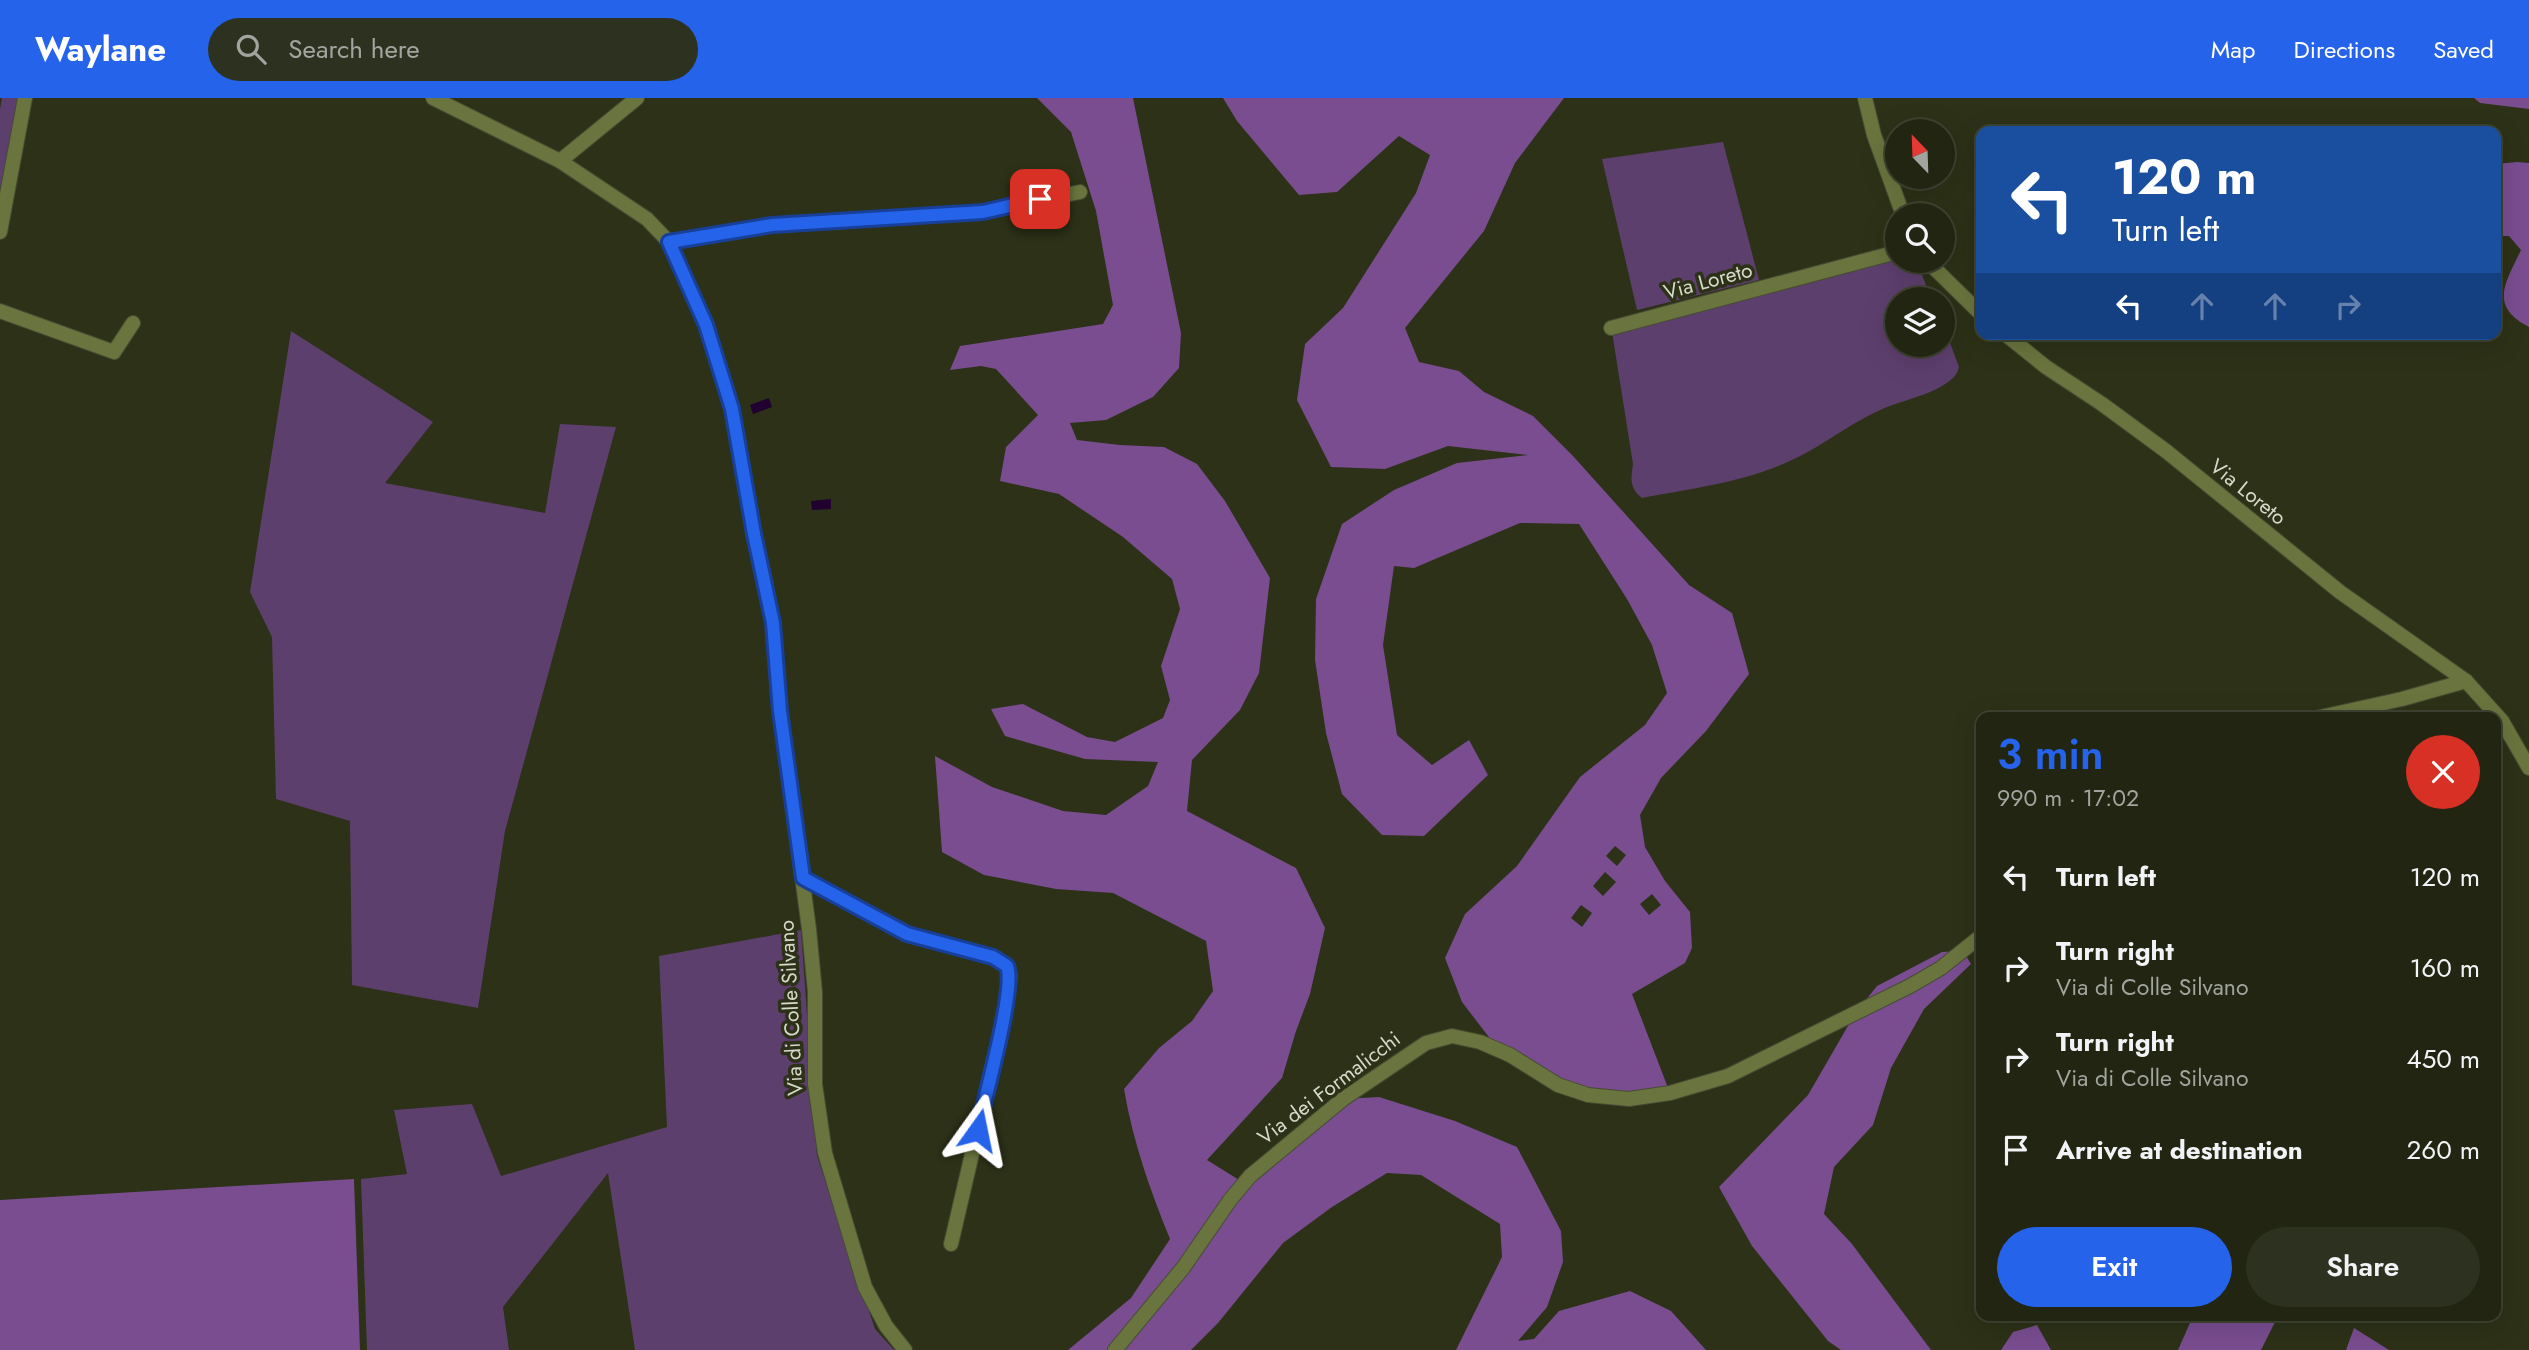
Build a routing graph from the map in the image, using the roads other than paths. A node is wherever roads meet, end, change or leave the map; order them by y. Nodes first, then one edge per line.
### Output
1 (25, 98) edge
2 (433, 98) edge
3 (637, 98) edge
4 (1865, 98) edge
5 (560, 161) junction
6 (1080, 192) dead end
7 (1899, 203) edge
8 (0, 232) edge
9 (669, 242) junction
10 (1885, 255) edge
11 (1939, 273) edge
12 (1976, 309) edge
13 (0, 311) edge
14 (133, 323) dead end
15 (1611, 328) dead end
16 (2012, 340) edge
17 (2466, 681) junction
18 (2343, 712) edge
19 (2494, 712) edge
20 (2501, 720) edge
21 (2529, 768) edge
22 (803, 878) junction
23 (1976, 940) edge
24 (951, 1244) dead end
25 (905, 1350) edge
26 (1115, 1350) edge

1 - 8 street
2 - 5 street, Via di Colle Silvano
3 - 5 street
4 - 7 street
5 - 9 street, Via di Colle Silvano
6 - 9 street
9 - 22 street, Via di Colle Silvano
10 - 15 street, Via Loreto
11 - 12 street
13 - 14 street
16 - 17 street, Via Loreto
17 - 18 street
17 - 19 street, Via Loreto
20 - 21 street, Via Loreto
22 - 24 street
22 - 25 street, Via di Colle Silvano
23 - 26 street, Via dei Formalicchi

